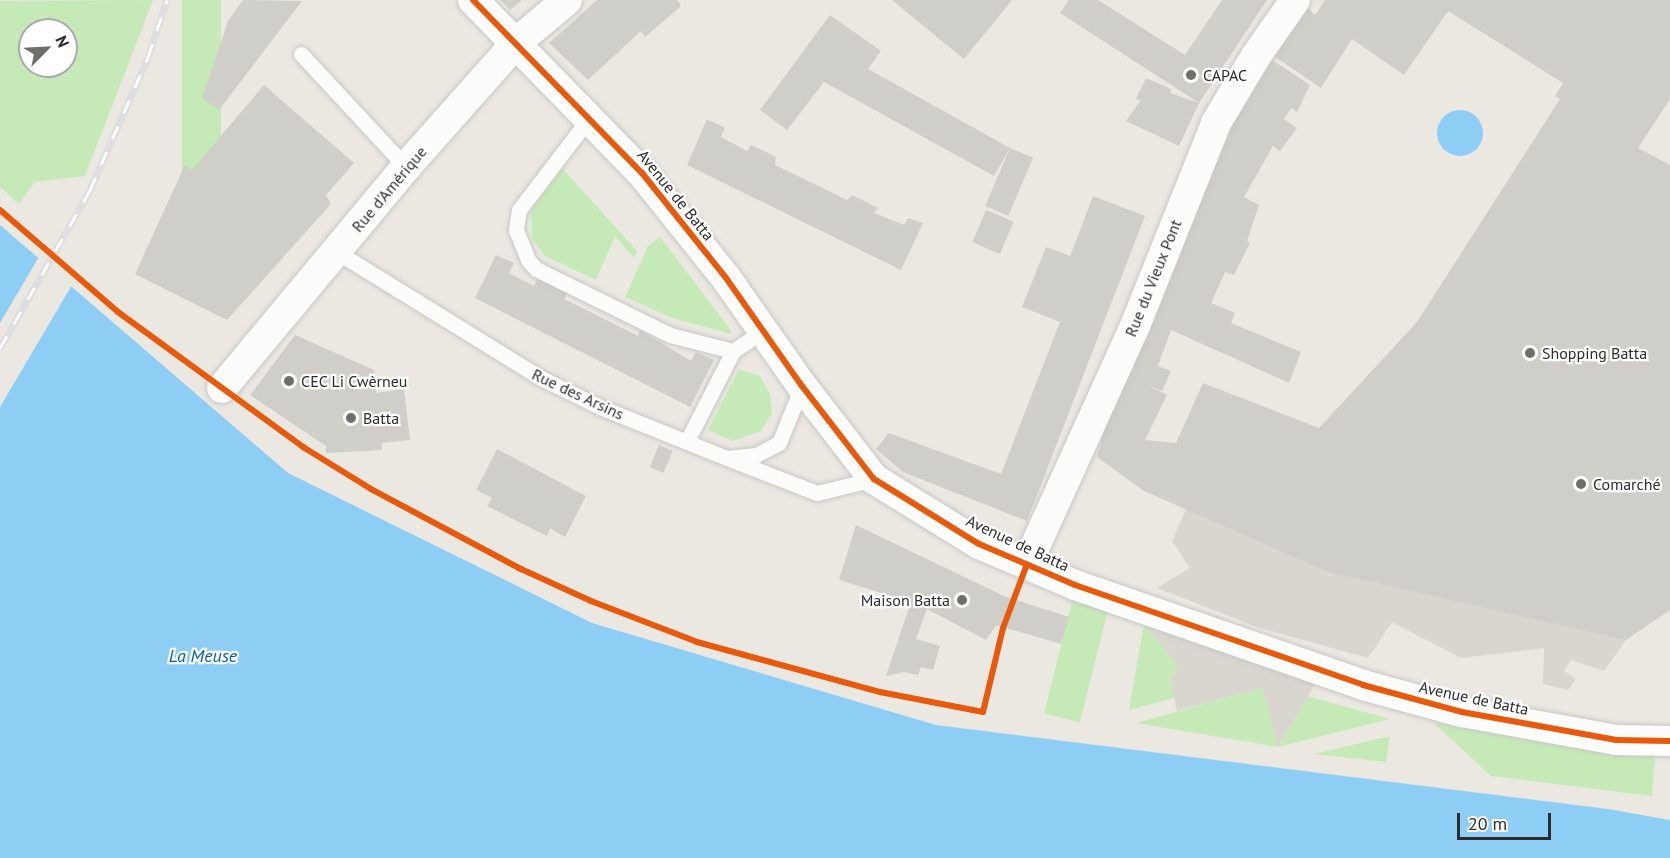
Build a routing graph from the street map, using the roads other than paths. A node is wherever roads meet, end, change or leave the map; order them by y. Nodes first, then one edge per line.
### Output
1 (473, 0) edge
2 (567, 0) edge
3 (1295, 0) edge
4 (517, 42) junction
5 (301, 54) dead end
6 (590, 117) junction
7 (406, 167) junction
8 (337, 252) junction
9 (763, 331) junction
10 (733, 351) junction
11 (802, 386) junction
12 (222, 388) dead end
13 (688, 439) junction
14 (727, 458) junction
15 (874, 479) junction
16 (1027, 564) junction
17 (1670, 741) edge

1 - 4 street, Avenue de Batta
2 - 4 street, Rue d'Amérique
3 - 16 street, Rue du Vieux Pont
4 - 6 street, Avenue de Batta
4 - 7 street, Rue d'Amérique
5 - 7 lane
6 - 9 street, Avenue de Batta
6 - 10 lane
7 - 8 street, Rue d'Amérique
8 - 12 street, Rue d'Amérique
8 - 13 lane, Rue des Arsins
9 - 10 lane
9 - 11 street, Avenue de Batta
10 - 13 lane
11 - 14 lane
11 - 15 street, Avenue de Batta
13 - 14 lane, Rue des Arsins
14 - 15 lane, Rue des Arsins
15 - 16 street, Avenue de Batta
16 - 17 street, Avenue de Batta

